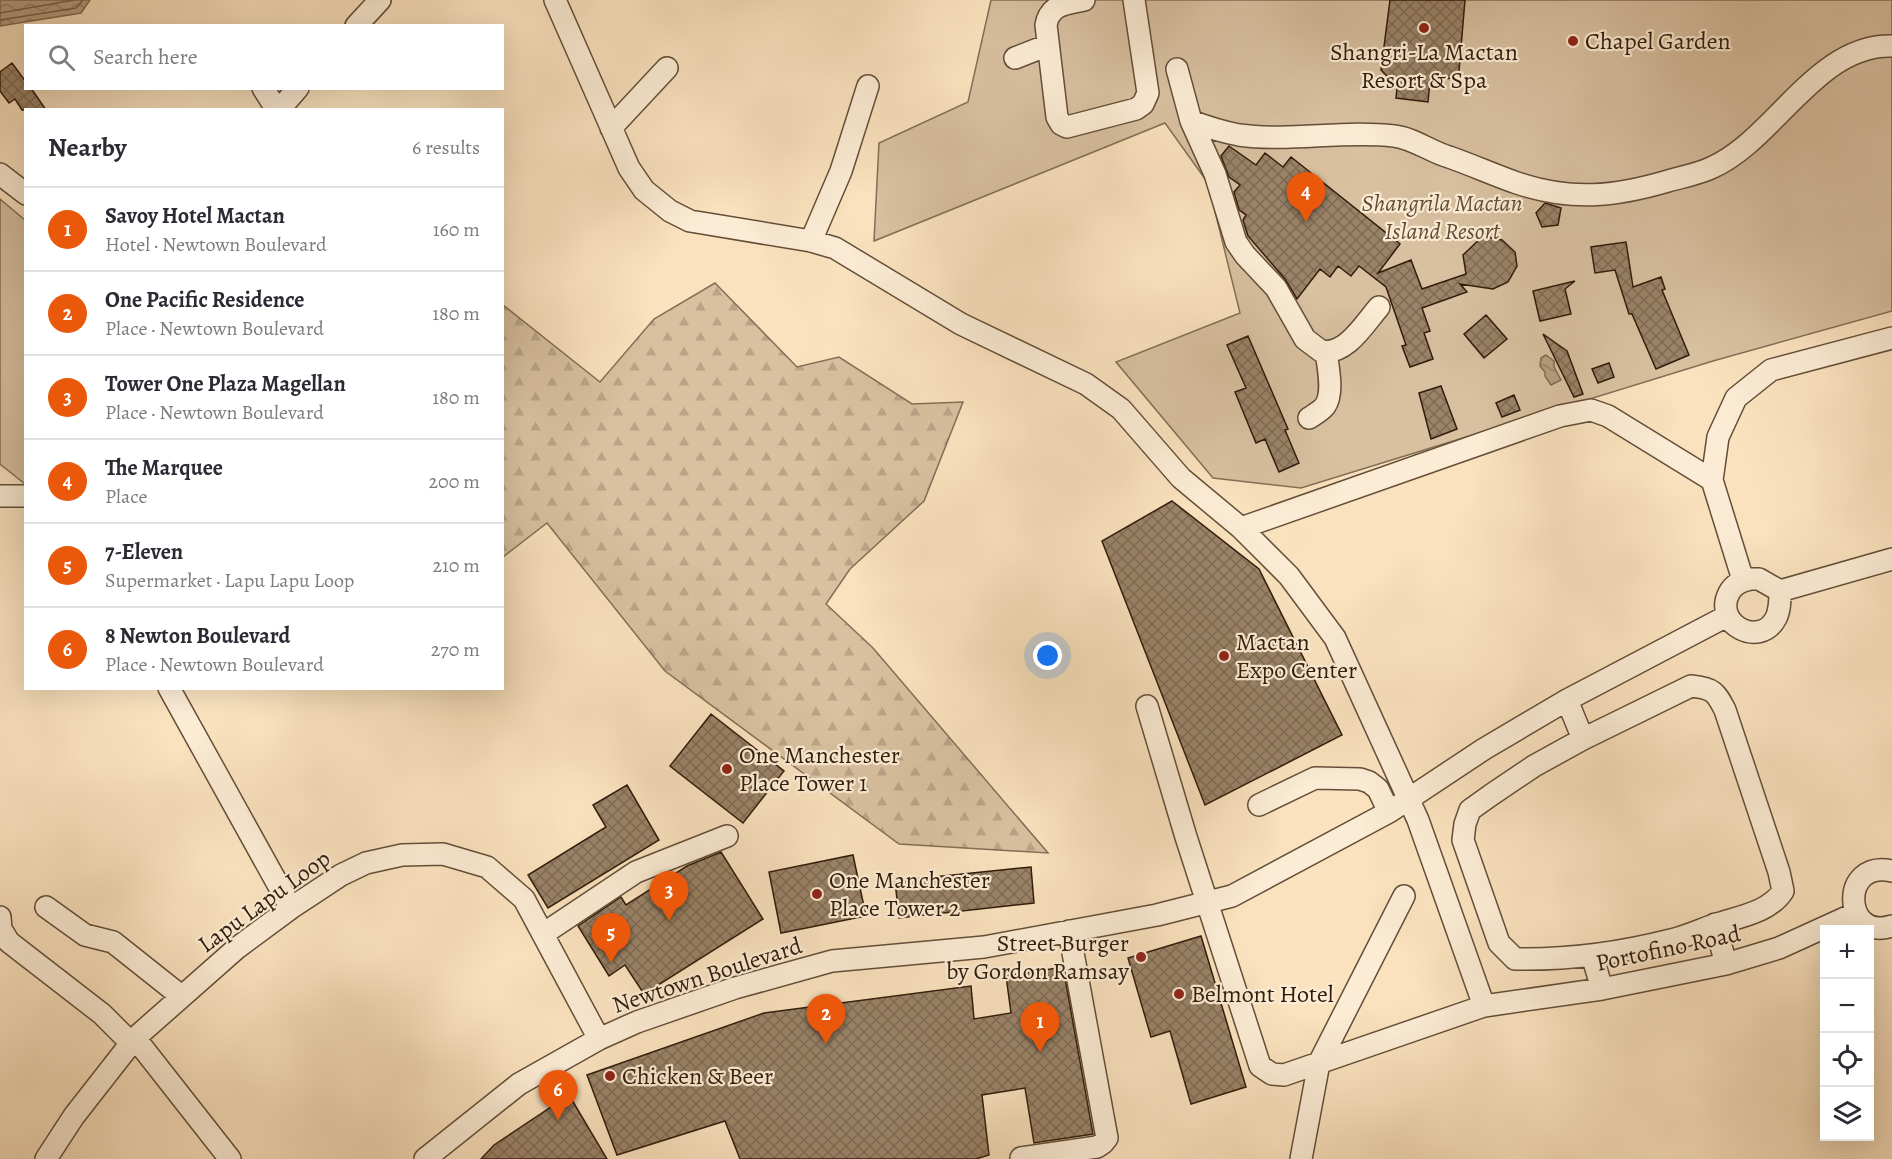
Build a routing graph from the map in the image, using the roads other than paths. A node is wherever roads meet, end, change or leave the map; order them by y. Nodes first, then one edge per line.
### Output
1 (380, 0) edge
2 (555, 0) edge
3 (1084, 0) edge
4 (1134, 0) edge
5 (358, 24) edge
6 (1048, 45) junction
7 (1892, 46) edge
8 (1015, 58) dead end
9 (667, 68) dead end
10 (1177, 69) dead end
11 (868, 86) dead end
12 (264, 90) edge
13 (296, 90) edge
14 (277, 108) edge
15 (280, 108) edge
16 (1191, 122) junction
17 (611, 128) junction
18 (0, 174) edge
19 (24, 192) edge
20 (810, 241) junction
21 (1379, 307) dead end
22 (1892, 338) edge
23 (1326, 352) junction
24 (1310, 418) dead end
25 (1712, 480) junction
26 (0, 496) edge
27 (24, 496) edge
28 (1242, 528) junction
29 (1892, 559) edge
30 (1743, 580) junction
31 (1780, 591) junction
32 (1727, 616) junction
33 (170, 690) edge
34 (1567, 700) junction
35 (1147, 706) dead end
36 (1583, 739) junction
37 (1410, 800) junction
38 (1259, 805) dead end
39 (1389, 812) junction
40 (727, 836) dead end
41 (1892, 871) edge
42 (1404, 896) dead end
43 (1207, 902) junction
44 (46, 908) dead end
45 (291, 908) junction
46 (1856, 913) junction
47 (0, 917) edge
48 (1715, 924) junction
49 (1892, 926) edge
50 (1068, 931) junction
51 (543, 934) junction
52 (1592, 955) junction
53 (1726, 964) junction
54 (1602, 989) junction
55 (181, 996) junction
56 (1484, 1006) junction
57 (599, 1039) junction
58 (133, 1040) junction
59 (1319, 1063) junction
60 (1021, 1158) edge
61 (46, 1159) edge
62 (230, 1159) edge
63 (425, 1159) edge
64 (1301, 1159) edge

1 - 5 street
2 - 17 street
3 - 6 street
4 - 6 street
6 - 8 street
7 - 16 street
9 - 17 street
10 - 16 street
11 - 20 street
12 - 14 street
13 - 15 street
16 - 23 street
17 - 20 street
18 - 19 street
20 - 28 street
21 - 23 street
22 - 25 street
23 - 24 street
25 - 28 street
25 - 30 street
26 - 27 street
28 - 37 street
29 - 31 street
30 - 31 street
30 - 32 street
31 - 32 street
32 - 34 street, Newtown Boulevard
33 - 45 street
34 - 36 street
34 - 37 street, Newtown Boulevard
35 - 43 street
36 - 48 street
36 - 52 street
37 - 39 street, Newtown Boulevard
37 - 56 street
38 - 39 street
39 - 43 street, Newtown Boulevard
40 - 51 street
41 - 46 street
42 - 59 street
43 - 50 street, Newtown Boulevard
43 - 59 street, Portofino Road
44 - 55 street
45 - 51 street, Lapu Lapu Loop
45 - 55 street, Lapu Lapu Loop
46 - 49 street
46 - 53 street, Portofino Road
47 - 58 street
48 - 52 street
48 - 53 street
50 - 57 street, Newtown Boulevard
50 - 60 street
51 - 57 street, Lapu Lapu Loop
52 - 54 street
53 - 54 street, Portofino Road
54 - 56 street, Portofino Road
55 - 58 street, Lapu Lapu Loop
56 - 59 street, Portofino Road
57 - 63 street, Newtown Boulevard
58 - 61 street, Lapu Lapu Loop
58 - 62 street
59 - 64 street

